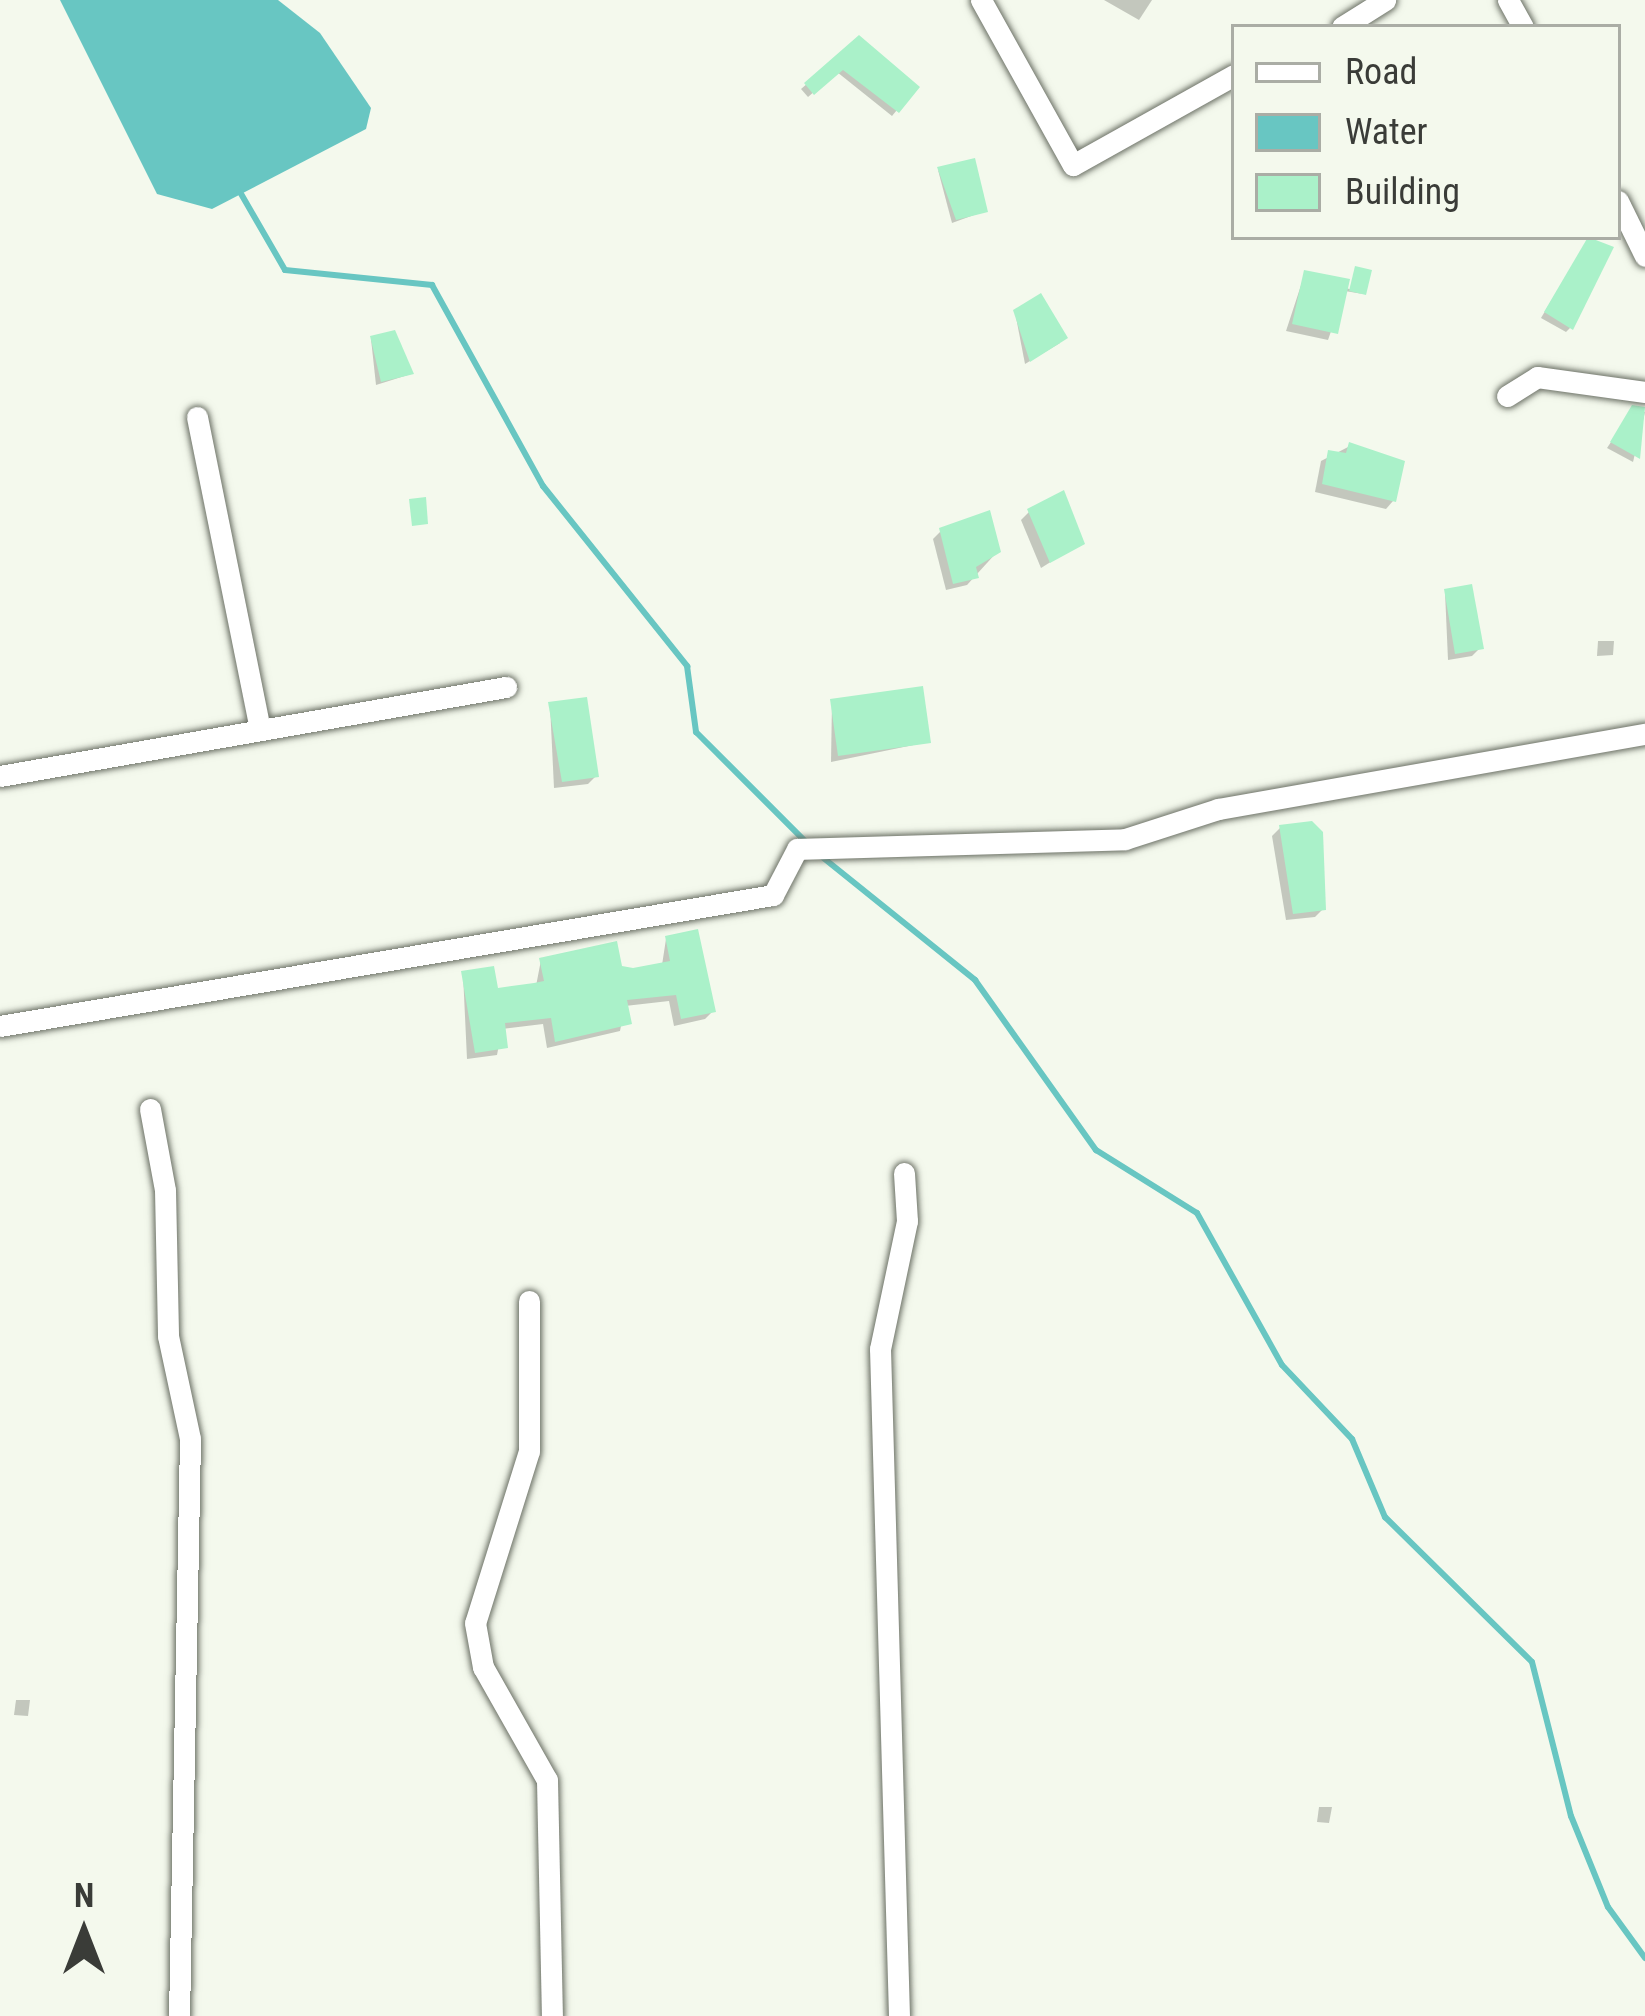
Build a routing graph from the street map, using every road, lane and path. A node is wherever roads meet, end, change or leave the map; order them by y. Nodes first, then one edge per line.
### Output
1 (981, 0) edge
2 (1385, 0) edge
3 (1347, 24) edge
4 (1231, 77) edge
5 (1621, 207) edge
6 (1645, 256) edge
7 (1645, 392) edge
8 (1507, 396) dead end
9 (197, 417) dead end
10 (506, 687) dead end
11 (260, 730) junction
12 (1645, 734) edge
13 (0, 776) edge
14 (0, 1026) edge
15 (150, 1109) dead end
16 (904, 1173) dead end
17 (529, 1301) dead end
18 (179, 2016) edge
19 (552, 2016) edge
20 (899, 2016) edge

1 - 4 street
2 - 3 street
5 - 6 street
7 - 8 street
9 - 11 street
10 - 11 street
11 - 13 street
12 - 14 street
15 - 18 street
16 - 20 street
17 - 19 street

